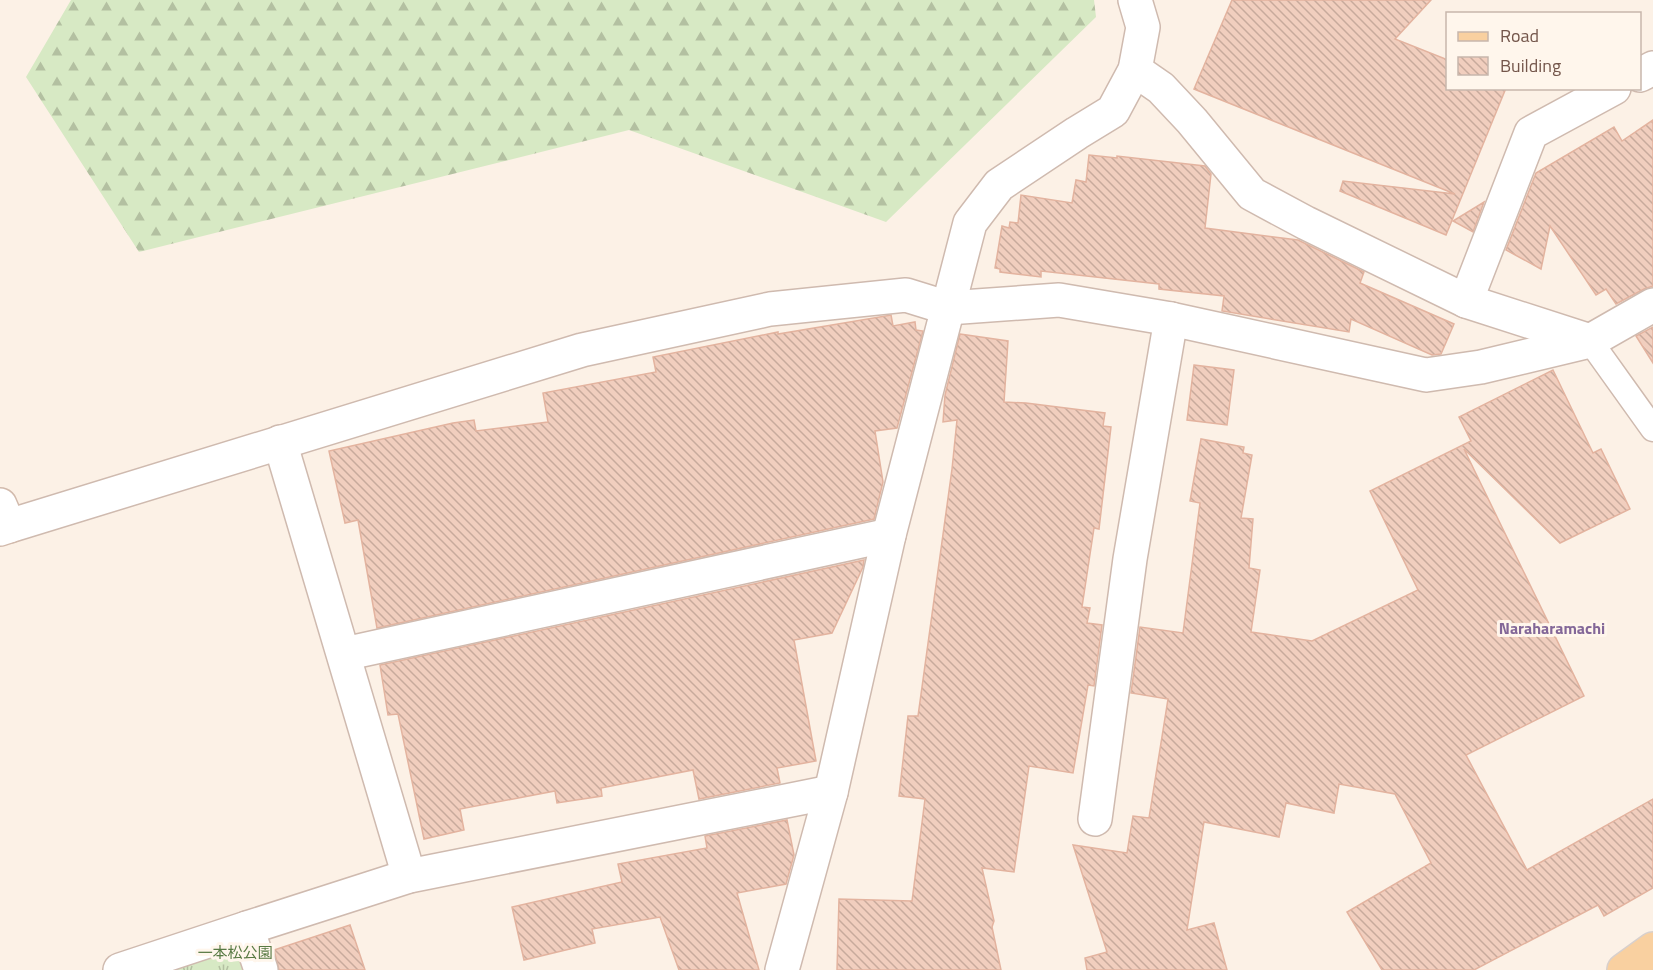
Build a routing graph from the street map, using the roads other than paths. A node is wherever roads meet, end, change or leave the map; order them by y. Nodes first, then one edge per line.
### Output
1 (1135, 0) edge
2 (1135, 70) junction
3 (1610, 90) edge
4 (1466, 301) junction
5 (1653, 305) edge
6 (948, 308) junction
7 (1171, 319) junction
8 (1590, 341) junction
9 (1653, 429) edge
10 (280, 442) junction
11 (3, 520) edge
12 (889, 535) junction
13 (344, 654) junction
14 (831, 792) junction
15 (1095, 819) dead end
16 (409, 876) junction
17 (248, 928) junction
18 (1653, 949) edge
19 (120, 970) edge
20 (261, 970) edge
21 (782, 970) edge
22 (1624, 970) edge

1 - 2 street
2 - 4 street
2 - 6 street
3 - 4 street
4 - 8 street
5 - 8 street
6 - 7 street
6 - 10 street
6 - 12 street
7 - 8 street
7 - 15 street
8 - 9 lane
10 - 11 street
10 - 13 street
12 - 13 street
12 - 14 street
13 - 16 street
14 - 16 street
14 - 21 street
16 - 17 street
17 - 19 street
17 - 20 street
18 - 22 main road

